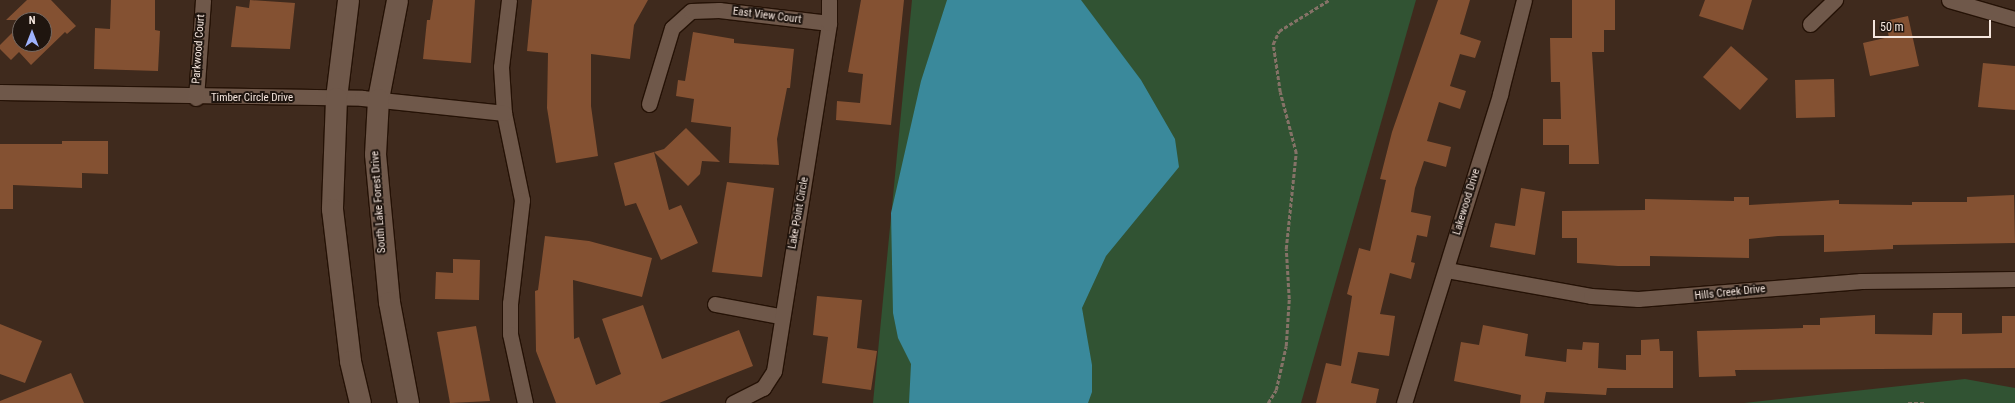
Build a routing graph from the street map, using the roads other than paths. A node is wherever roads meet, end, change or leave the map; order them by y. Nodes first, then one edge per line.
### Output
1 (204, 0) edge
2 (348, 0) edge
3 (397, 0) edge
4 (509, 0) edge
5 (829, 0) edge
6 (1524, 0) edge
7 (1835, 0) edge
8 (1950, 0) edge
9 (2015, 19) edge
10 (829, 24) junction
11 (1810, 24) dead end
12 (0, 92) edge
13 (196, 98) junction
14 (336, 98) junction
15 (378, 99) junction
16 (649, 104) dead end
17 (504, 113) junction
18 (1447, 270) junction
19 (2015, 279) edge
20 (715, 304) dead end
21 (780, 316) junction
22 (360, 403) edge
23 (408, 403) edge
24 (525, 403) edge
25 (732, 403) edge
26 (1404, 403) edge

1 - 13 street, Parkwood Court
2 - 14 main road
3 - 15 main road, South Lake Forest Drive
4 - 17 street
5 - 10 street, Lake Point Circle
6 - 18 street, Lakewood Drive
7 - 11 street
8 - 9 street
10 - 16 street, East View Court
10 - 21 street, Lake Point Circle
12 - 13 street, Timber Circle Drive
13 - 14 street, Timber Circle Drive
14 - 15 street, Timber Circle Drive
14 - 22 main road
15 - 17 street, Timber Circle Drive
15 - 23 main road, South Lake Forest Drive
17 - 24 street
18 - 19 street, Hills Creek Drive
18 - 26 street, Lakewood Drive
20 - 21 street
21 - 25 street, Lake Point Circle

